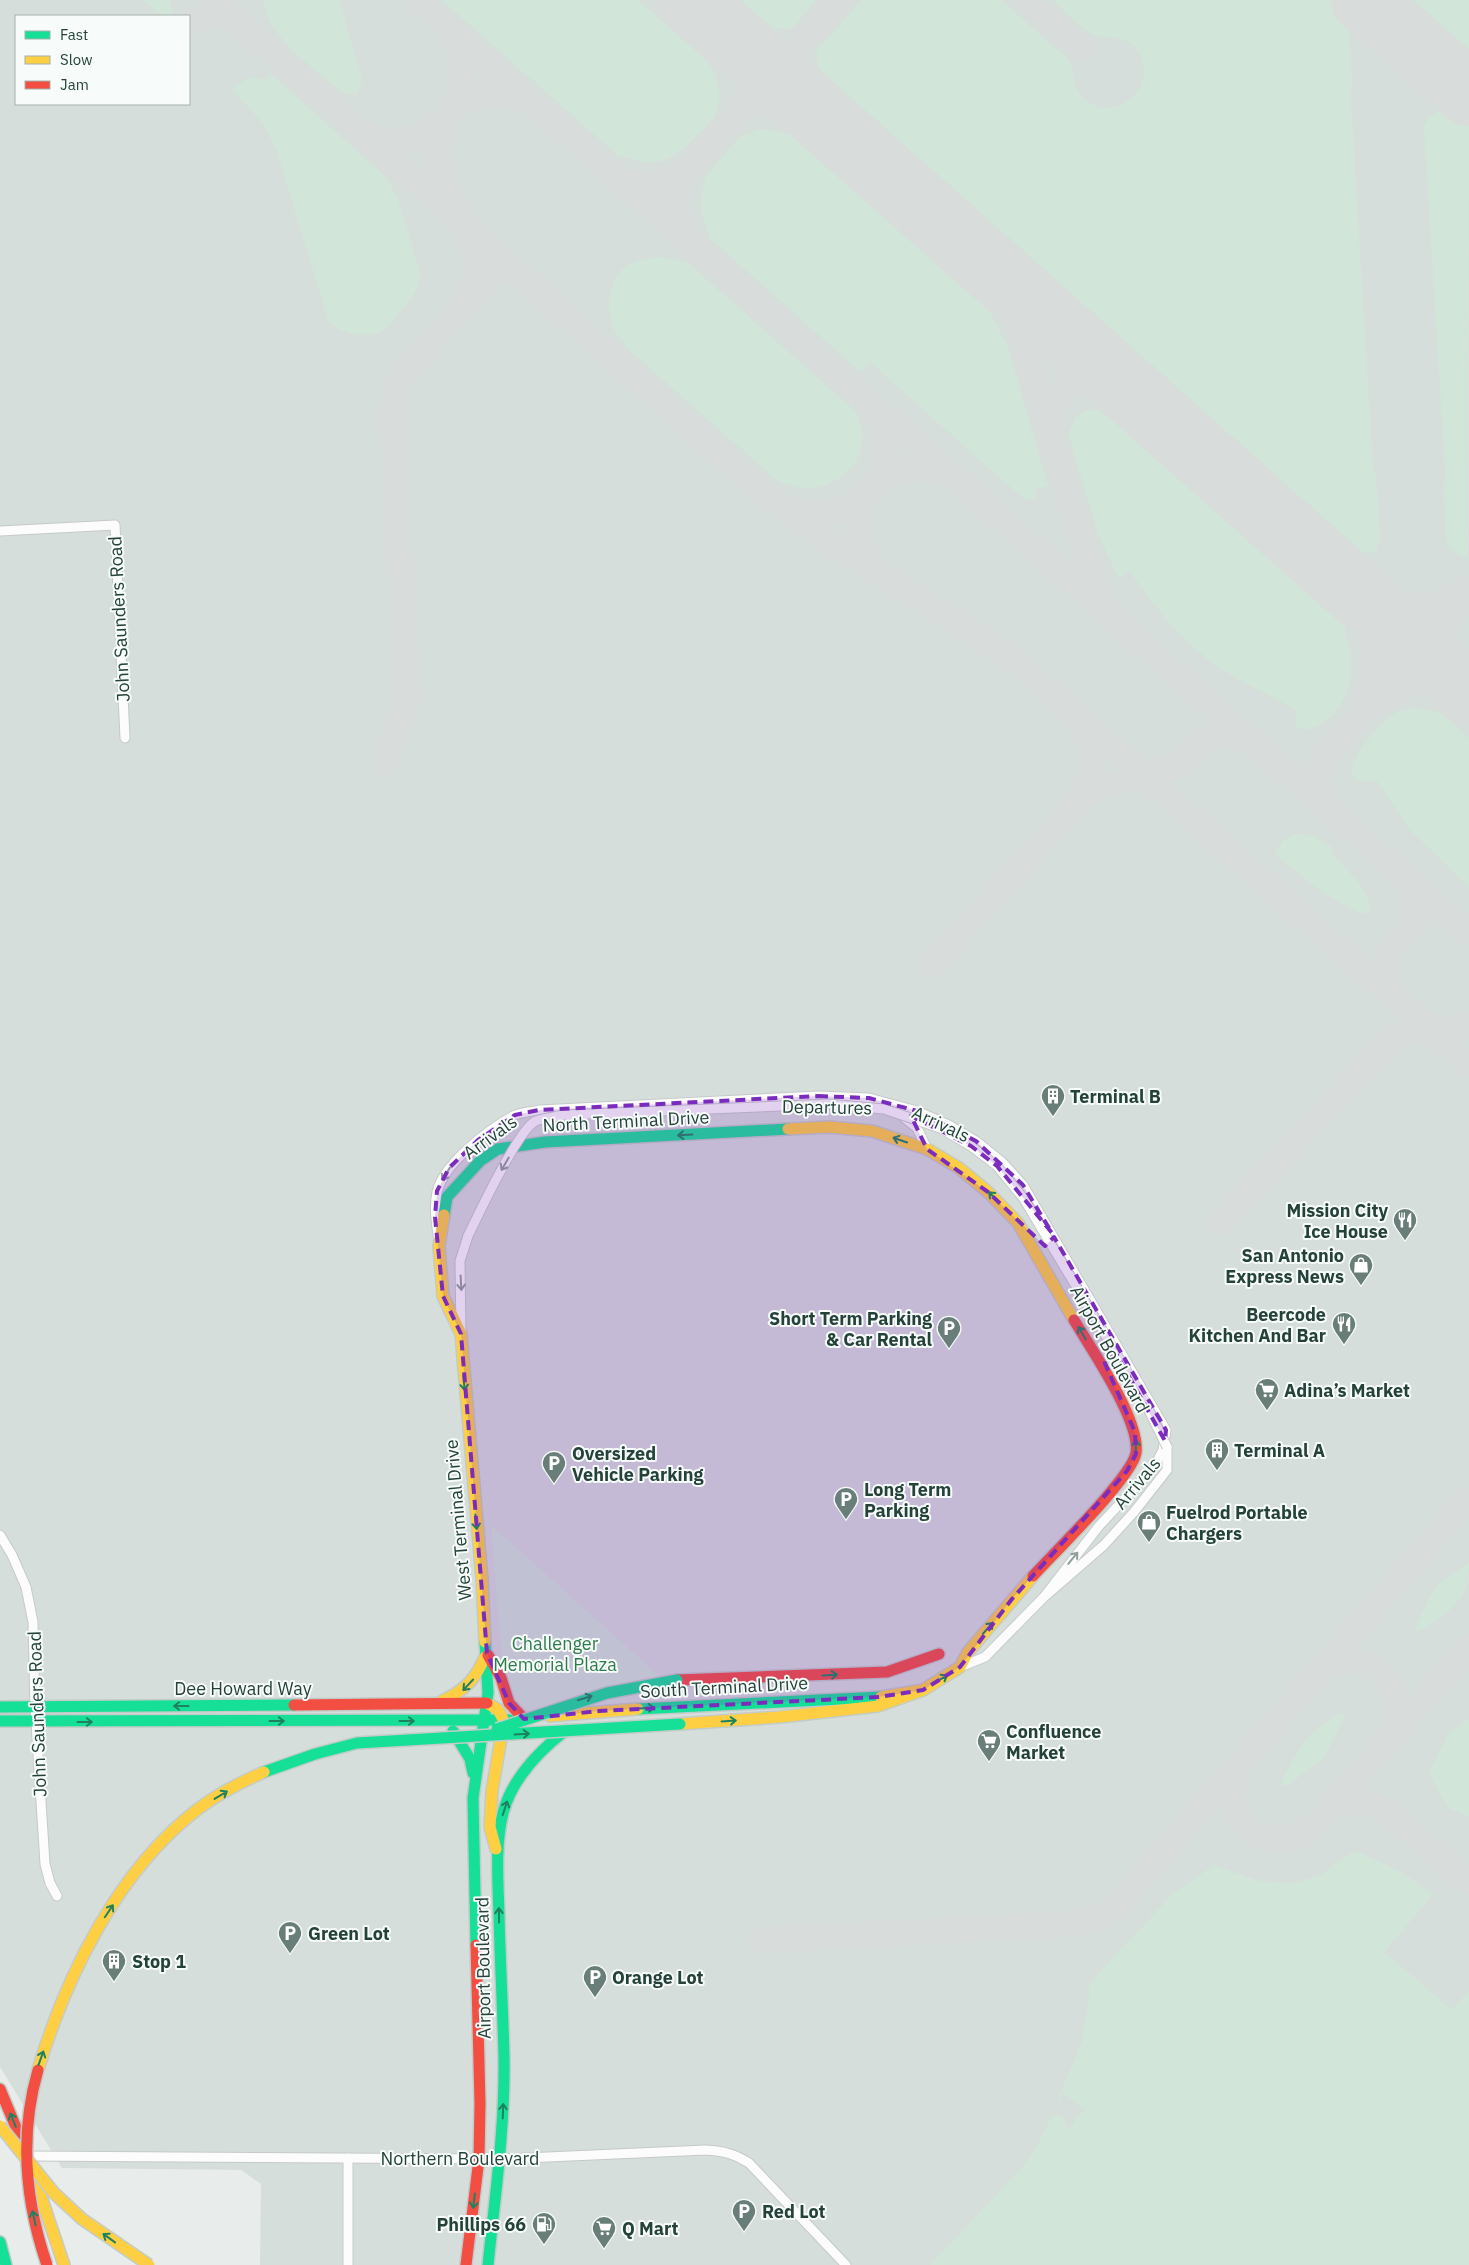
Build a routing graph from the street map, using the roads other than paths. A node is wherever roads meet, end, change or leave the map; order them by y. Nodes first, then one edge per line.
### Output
1 (0, 532) edge
2 (125, 738) dead end
3 (869, 1098) junction
4 (927, 1149) junction
5 (959, 1168) joint
6 (439, 1246) junction
7 (461, 1334) junction
8 (0, 1535) edge
9 (1044, 1597) junction
10 (487, 1653) junction
11 (939, 1654) dead end
12 (960, 1667) junction
13 (923, 1690) junction
14 (408, 1704) junction
15 (436, 1704) junction
16 (487, 1704) junction
17 (228, 1706) junction
18 (0, 1707) edge
19 (35, 1707) junction
20 (599, 1711) junction
21 (524, 1719) junction
22 (0, 1721) edge
23 (228, 1721) junction
24 (334, 1721) junction
25 (433, 1721) junction
26 (484, 1721) junction
27 (504, 1721) junction
28 (36, 1722) junction
29 (473, 1737) junction
30 (475, 1783) junction
31 (498, 1856) junction
32 (58, 1896) dead end
33 (0, 2089) edge
34 (0, 2126) edge
35 (27, 2156) junction
36 (348, 2158) junction
37 (479, 2159) junction
38 (501, 2159) junction
39 (53, 2234) junction
40 (0, 2242) edge
41 (0, 2251) edge
42 (6, 2265) edge
43 (47, 2265) edge
44 (58, 2265) edge
45 (64, 2265) edge
46 (149, 2265) edge
47 (348, 2265) edge
48 (466, 2265) edge
49 (488, 2265) edge
50 (846, 2265) edge

1 - 2 street, John Saunders Road
3 - 4 street
3 -> 6 street, Arrivals
9 -> 3 street, Arrivals
4 - 5 main road, North Terminal Drive
4 -> 6 main road, North Terminal Drive
12 -> 5 main road, Airport Boulevard
6 - 7 main road, North Terminal Drive
9 -> 7 street, Departures, bridge
7 -> 10 main road, West Terminal Drive
8 - 19 street, John Saunders Road
9 - 12 street
10 -> 15 main road
10 - 16 main road, West Terminal Drive
10 - 21 main road
29 -> 11 main road, bridge
13 -> 12 main road, South Terminal Drive
20 -> 13 main road, South Terminal Drive
29 -> 13 main road, bridge
14 - 15 main road, Dee Howard Way
14 - 17 main road, Dee Howard Way
14 - 24 main road
15 - 16 main road, Dee Howard Way
16 - 26 main road, Airport Boulevard
16 - 27 main road
17 -> 19 main road, Dee Howard Way
17 - 23 street
18 - 19 main road, Dee Howard Way
19 - 28 street, John Saunders Road
20 - 21 main road, South Terminal Drive
31 -> 20 main road, Airport Boulevard
21 - 27 main road, South Terminal Drive
22 - 28 main road, Dee Howard Way
23 -> 24 main road, Dee Howard Way
28 -> 23 main road, Dee Howard Way
24 -> 25 main road, Dee Howard Way
25 - 26 main road, Dee Howard Way
25 - 30 main road
26 - 27 main road, South Terminal Drive
26 - 30 main road, Airport Boulevard
27 - 31 main road
28 - 32 street, John Saunders Road
43 -> 29 main road, bridge
30 - 37 main road, Airport Boulevard
38 -> 31 main road, Airport Boulevard
35 -> 33 main road
46 -> 34 main road, bridge
35 - 36 street, Northern Boulevard
35 - 39 main road
36 - 37 street, Northern Boulevard
36 - 47 street
37 - 38 street, Northern Boulevard
37 -> 48 main road, Airport Boulevard
38 - 49 main road, Airport Boulevard
38 - 50 street, Northern Boulevard
39 - 44 main road
39 - 45 main road
40 - 42 main road
41 - 42 main road

